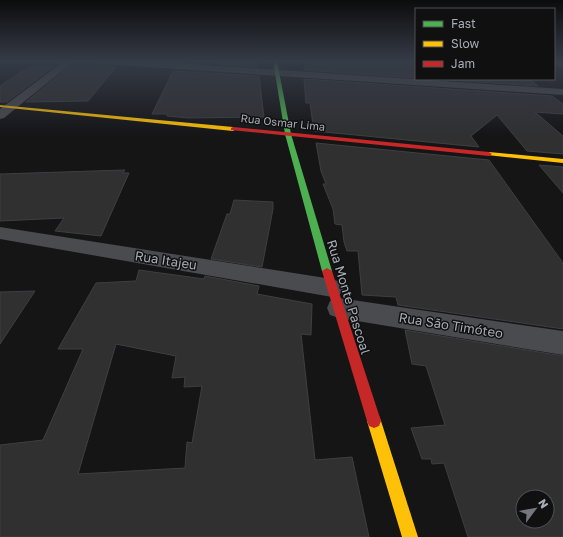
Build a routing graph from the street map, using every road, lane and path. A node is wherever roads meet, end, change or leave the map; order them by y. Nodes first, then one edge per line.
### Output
1 (34, 86) edge
2 (280, 86) edge
3 (478, 86) edge
4 (563, 92) edge
5 (5, 106) edge
6 (0, 115) edge
7 (288, 134) junction
8 (563, 161) edge
9 (0, 233) edge
10 (336, 298) junction
11 (563, 343) edge
12 (410, 537) edge

1 - 5 street
2 - 7 street, Rua Monte Pascoal
3 - 4 street
5 - 6 street
5 - 7 street, Rua Osmar Lima
7 - 8 street, Rua Osmar Lima
7 - 10 street, Rua Monte Pascoal
9 - 10 street, Rua Itajeu
10 - 11 street, Rua São Timóteo
10 - 12 street, Rua Monte Pascoal

